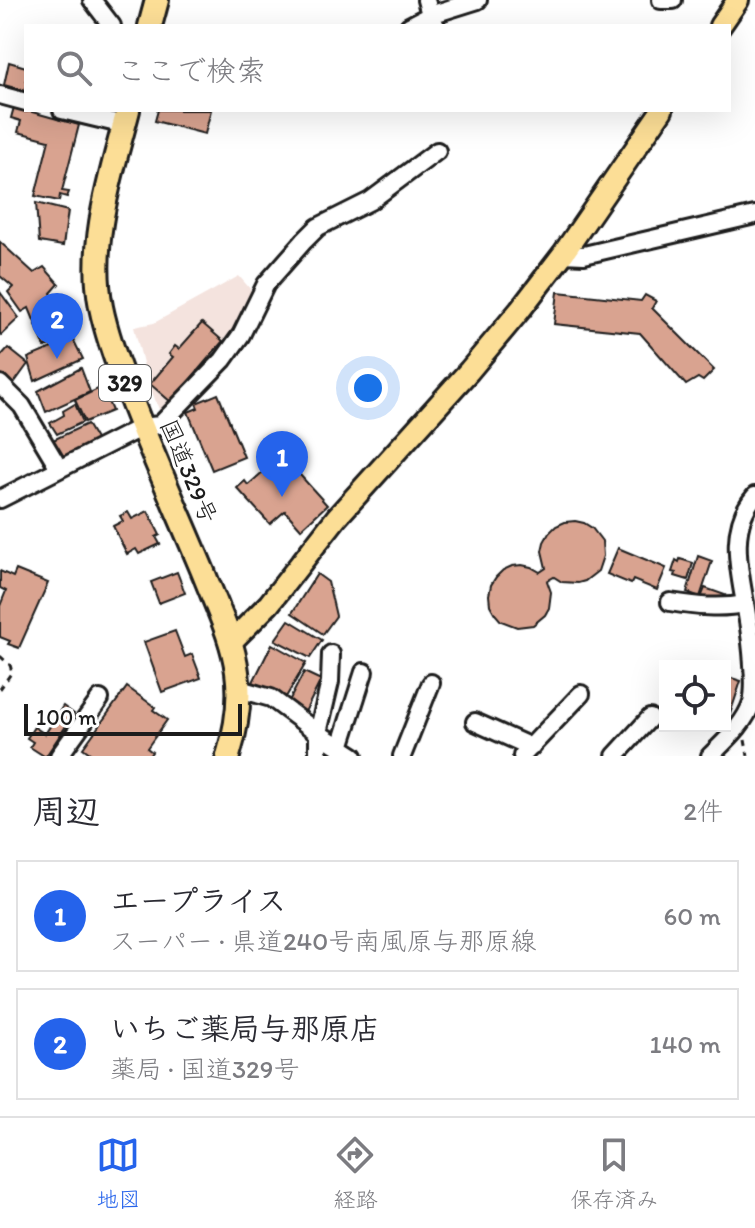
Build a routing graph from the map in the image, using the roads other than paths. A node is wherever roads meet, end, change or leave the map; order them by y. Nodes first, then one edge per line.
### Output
1 (92, 0) edge
2 (157, 0) edge
3 (478, 0) edge
4 (661, 0) edge
5 (673, 0) edge
6 (738, 0) edge
7 (431, 14) edge
8 (110, 24) edge
9 (151, 24) edge
10 (413, 24) edge
11 (721, 24) edge
12 (0, 95) edge
13 (24, 101) edge
14 (80, 112) edge
15 (661, 112) edge
16 (126, 117) edge
17 (437, 151) dead end
18 (755, 215) edge
19 (563, 254) junction
20 (0, 384) edge
21 (142, 427) junction
22 (59, 468) junction
23 (755, 496) edge
24 (0, 499) edge
25 (670, 602) dead end
26 (745, 604) junction
27 (752, 629) edge
28 (230, 643) junction
29 (331, 654) dead end
30 (364, 672) dead end
31 (431, 683) dead end
32 (239, 689) junction
33 (581, 694) dead end
34 (100, 699) dead end
35 (650, 718) dead end
36 (475, 722) dead end
37 (318, 733) junction
38 (347, 751) edge
39 (527, 751) edge
40 (59, 756) edge
41 (228, 756) edge
42 (318, 756) edge
43 (402, 756) edge
44 (615, 756) edge
45 (710, 756) edge

1 - 8 street
2 - 9 highway
3 - 7 street
4 - 5 street
6 - 11 main road
7 - 10 street
12 - 13 street
14 - 16 street
15 - 19 main road
16 - 21 highway, 国道329号 / 329
17 - 21 street
18 - 19 street
19 - 28 main road
20 - 22 street
21 - 22 street
21 - 28 highway, 国道329号 / 329
22 - 24 street
23 - 26 street
25 - 26 street
26 - 27 street
27 - 45 street
28 - 32 highway, 国道329号 / 329
29 - 37 street
30 - 38 street
31 - 43 street
32 - 37 street
32 - 41 highway, 国道329号 / 329
33 - 39 street
34 - 40 street
35 - 44 street
36 - 39 street
37 - 38 street
37 - 42 street

